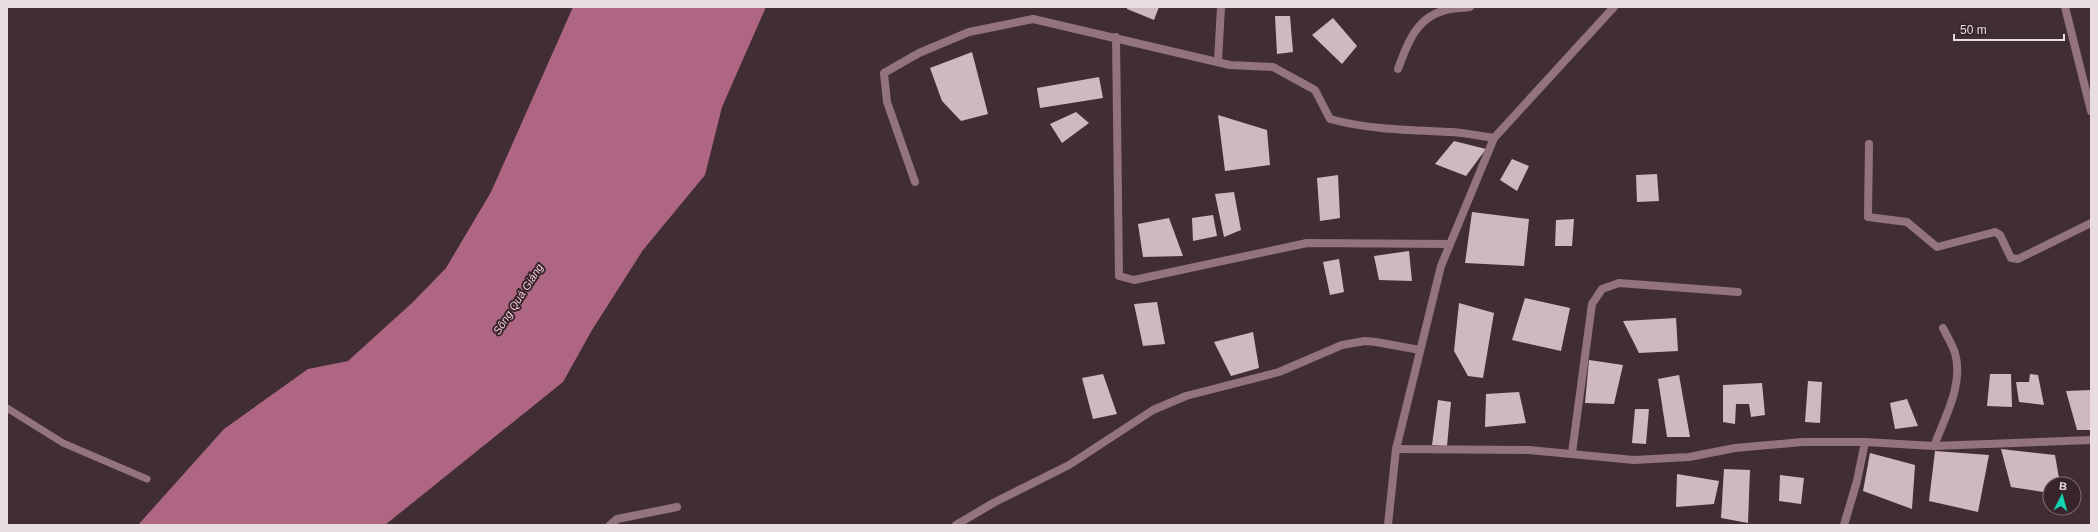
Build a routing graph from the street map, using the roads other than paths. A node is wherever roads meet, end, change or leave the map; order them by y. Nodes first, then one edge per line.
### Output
1 (1221, 7) edge
2 (1470, 7) edge
3 (1614, 7) edge
4 (2065, 7) edge
5 (1116, 37) junction
6 (1218, 62) junction
7 (1398, 69) dead end
8 (2091, 111) edge
9 (1494, 138) junction
10 (1869, 144) dead end
11 (915, 182) dead end
12 (2091, 224) edge
13 (1450, 244) junction
14 (1738, 292) dead end
15 (1943, 328) dead end
16 (1420, 350) junction
17 (7, 408) edge
18 (2091, 440) edge
19 (1865, 442) junction
20 (1934, 446) junction
21 (1396, 449) junction
22 (1572, 453) junction
23 (146, 479) dead end
24 (677, 506) dead end
25 (610, 525) edge
26 (956, 525) edge
27 (1388, 525) edge
28 (1844, 525) edge

1 - 6 street
2 - 7 street
3 - 9 street
4 - 8 street
5 - 6 street
5 - 11 street
5 - 13 street
6 - 9 street
9 - 13 street
10 - 12 street
13 - 16 street
14 - 22 street
15 - 20 street
16 - 21 street
16 - 26 street
17 - 23 lane
18 - 20 street
19 - 20 street
19 - 22 street
19 - 28 street
21 - 22 street
21 - 27 street
24 - 25 street

